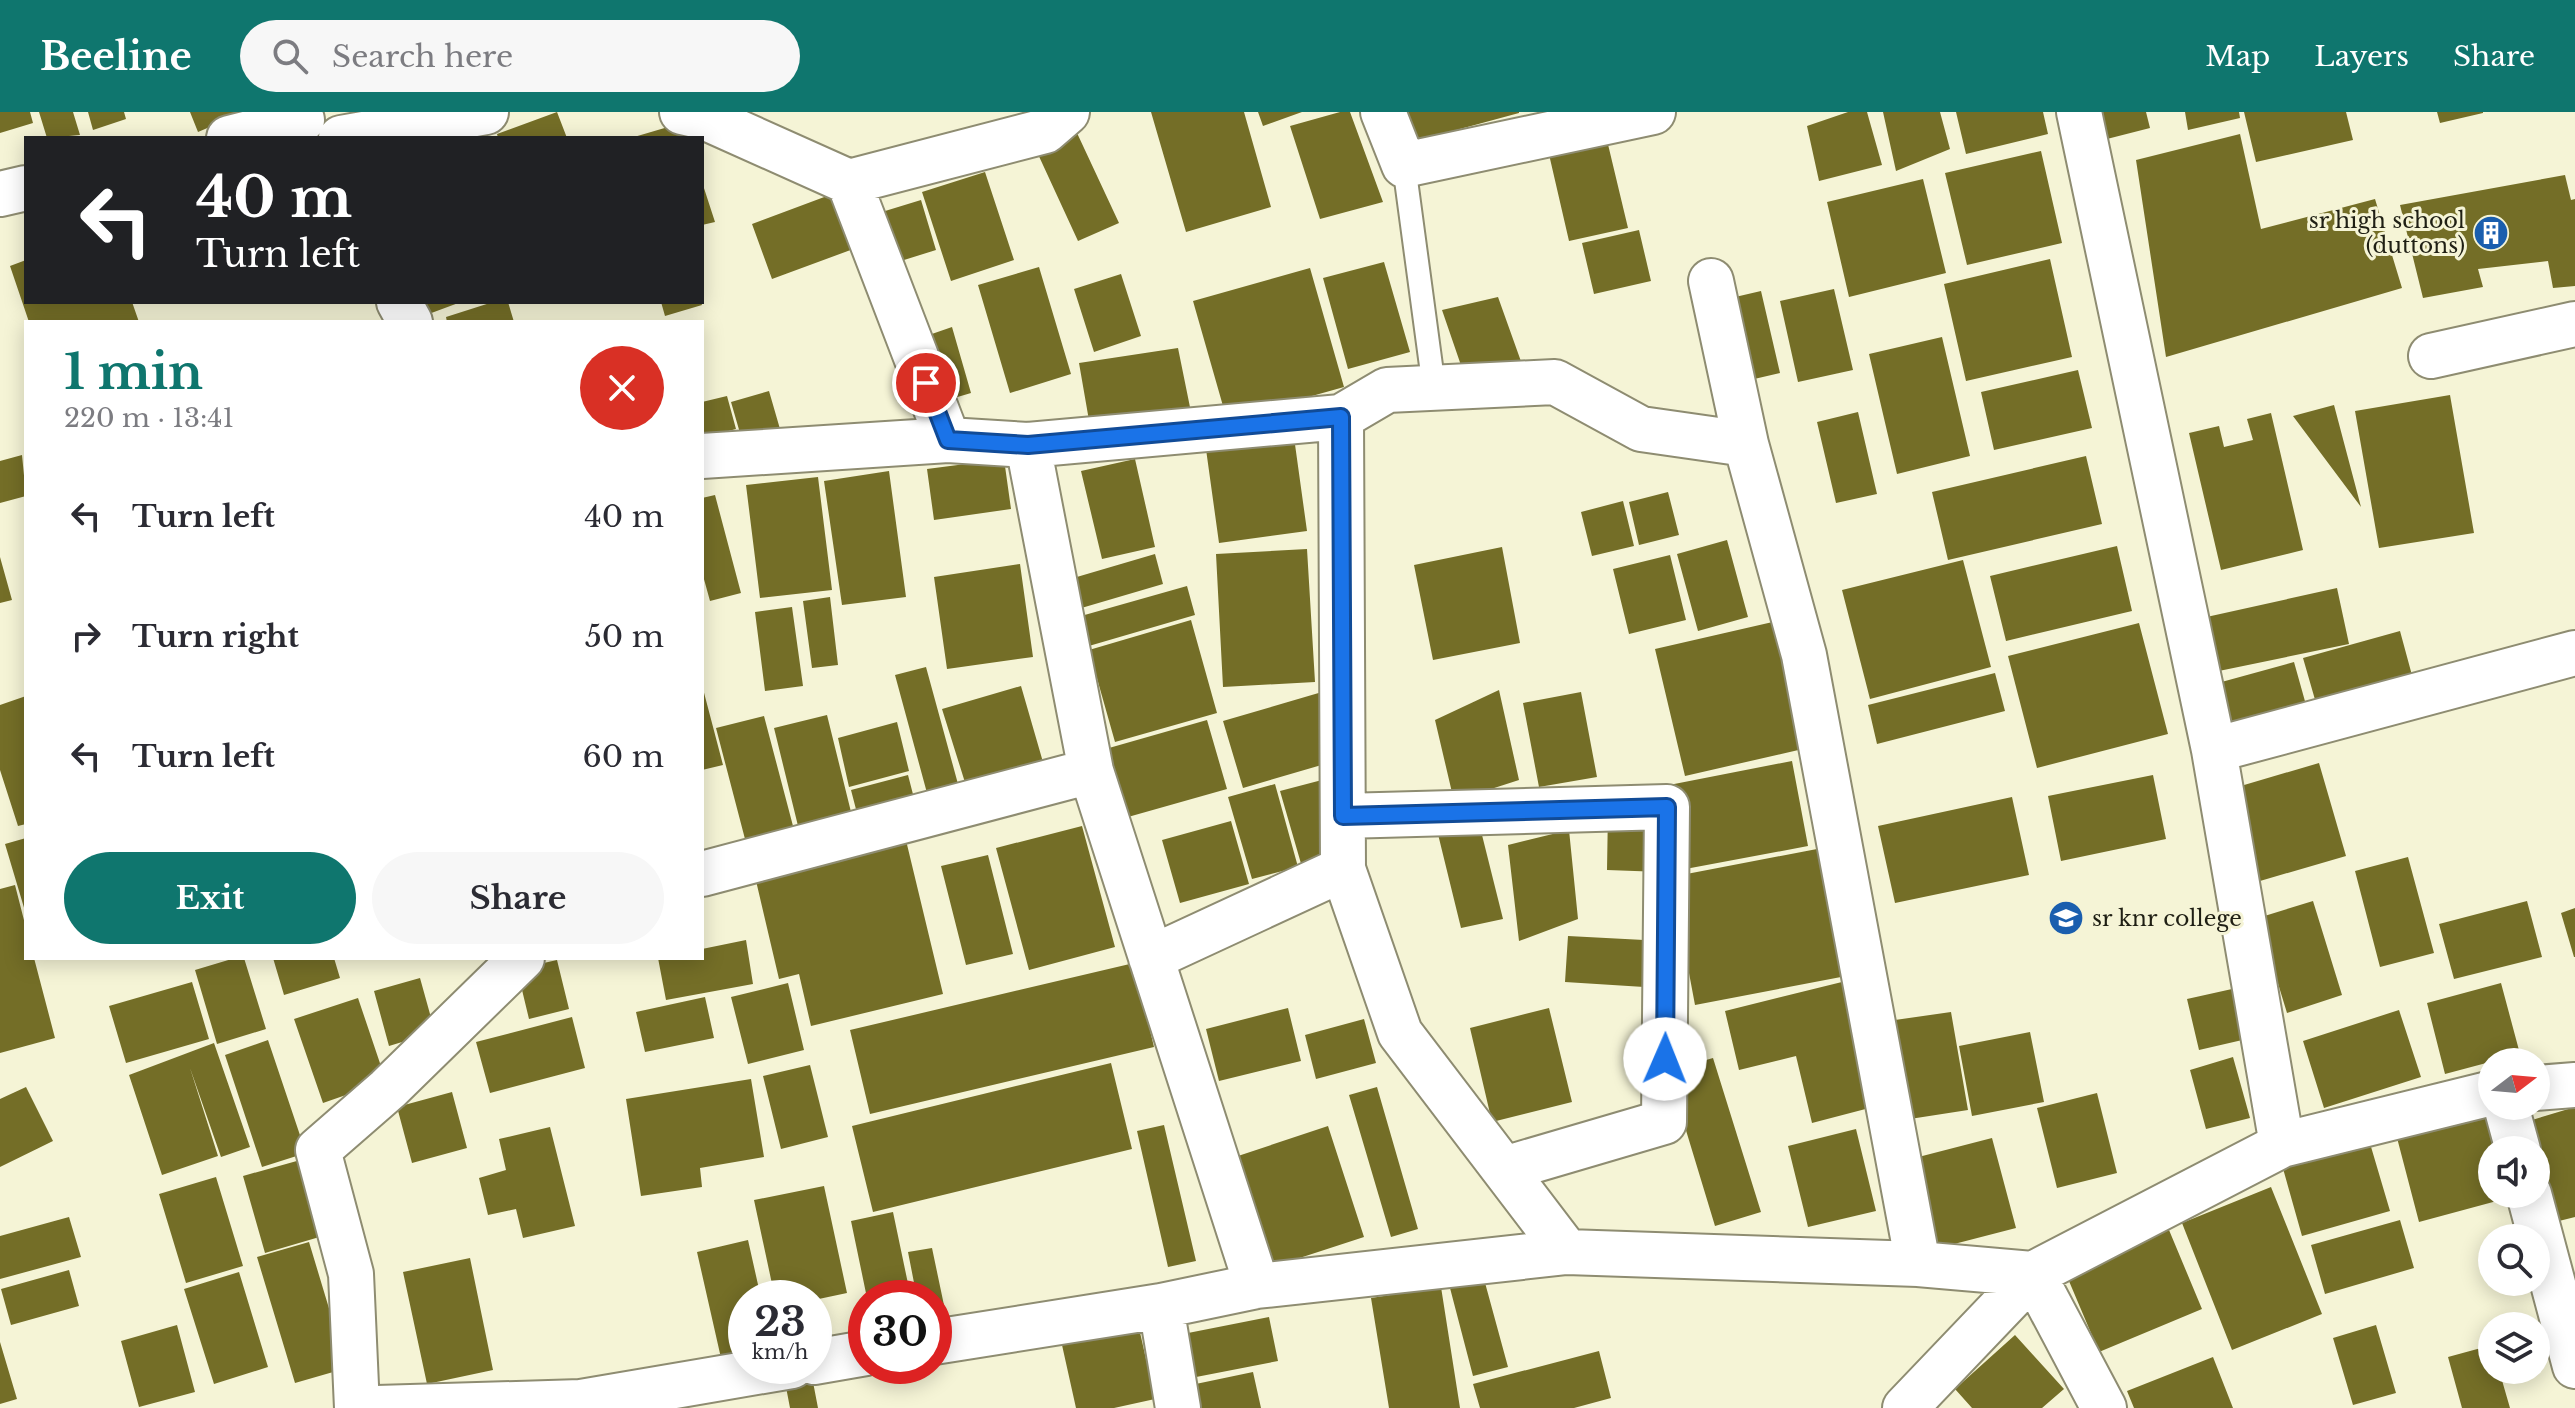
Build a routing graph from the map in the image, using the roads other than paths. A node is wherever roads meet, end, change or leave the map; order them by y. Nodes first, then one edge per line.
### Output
1 (486, 112) edge
2 (682, 112) edge
3 (1067, 112) edge
4 (1383, 112) edge
5 (1653, 112) edge
6 (2079, 112) edge
7 (313, 127) edge
8 (244, 136) edge
9 (1404, 165) junction
10 (849, 182) junction
11 (24, 188) edge
12 (0, 194) edge
13 (1711, 281) dead end
14 (2575, 324) edge
15 (2431, 356) dead end
16 (1434, 388) junction
17 (1341, 417) junction
18 (948, 440) junction
19 (1746, 444) junction
20 (1028, 445) junction
21 (704, 456) edge
22 (2575, 653) edge
23 (2214, 750) junction
24 (1091, 771) junction
25 (1343, 816) junction
26 (1343, 869) junction
27 (704, 873) edge
28 (1151, 958) junction
29 (520, 960) edge
30 (2575, 1085) edge
31 (2550, 1087) edge
32 (2478, 1096) edge
33 (2282, 1145) junction
34 (1504, 1169) junction
35 (2533, 1208) edge
36 (1567, 1252) junction
37 (1918, 1264) junction
38 (2033, 1274) junction
39 (1257, 1286) junction
40 (1161, 1306) junction
41 (952, 1339) edge
42 (2575, 1366) edge
43 (728, 1378) edge
44 (582, 1405) edge
45 (357, 1408) edge
46 (377, 1408) edge
47 (1178, 1408) edge
48 (1905, 1408) edge
49 (2104, 1408) edge

1 - 7 street
2 - 10 street
3 - 10 street
4 - 9 street
5 - 9 street
6 - 23 street
7 - 8 street
9 - 16 lane
10 - 18 street
11 - 12 street
13 - 19 street
14 - 15 street
16 - 17 street
16 - 19 street
17 - 20 street
17 - 25 street
18 - 20 street
18 - 21 street
19 - 37 street
20 - 24 street
22 - 23 street
23 - 33 street
24 - 27 street
24 - 28 street
25 - 26 street
25 - 34 street
26 - 28 street
26 - 34 street
28 - 39 street
29 - 45 street
30 - 31 street
32 - 33 street
33 - 38 street
34 - 36 street
35 - 42 street
36 - 37 street
36 - 39 street
37 - 38 street
38 - 48 street
38 - 49 street
39 - 40 street
40 - 41 street
40 - 47 street
43 - 44 street
44 - 46 street

